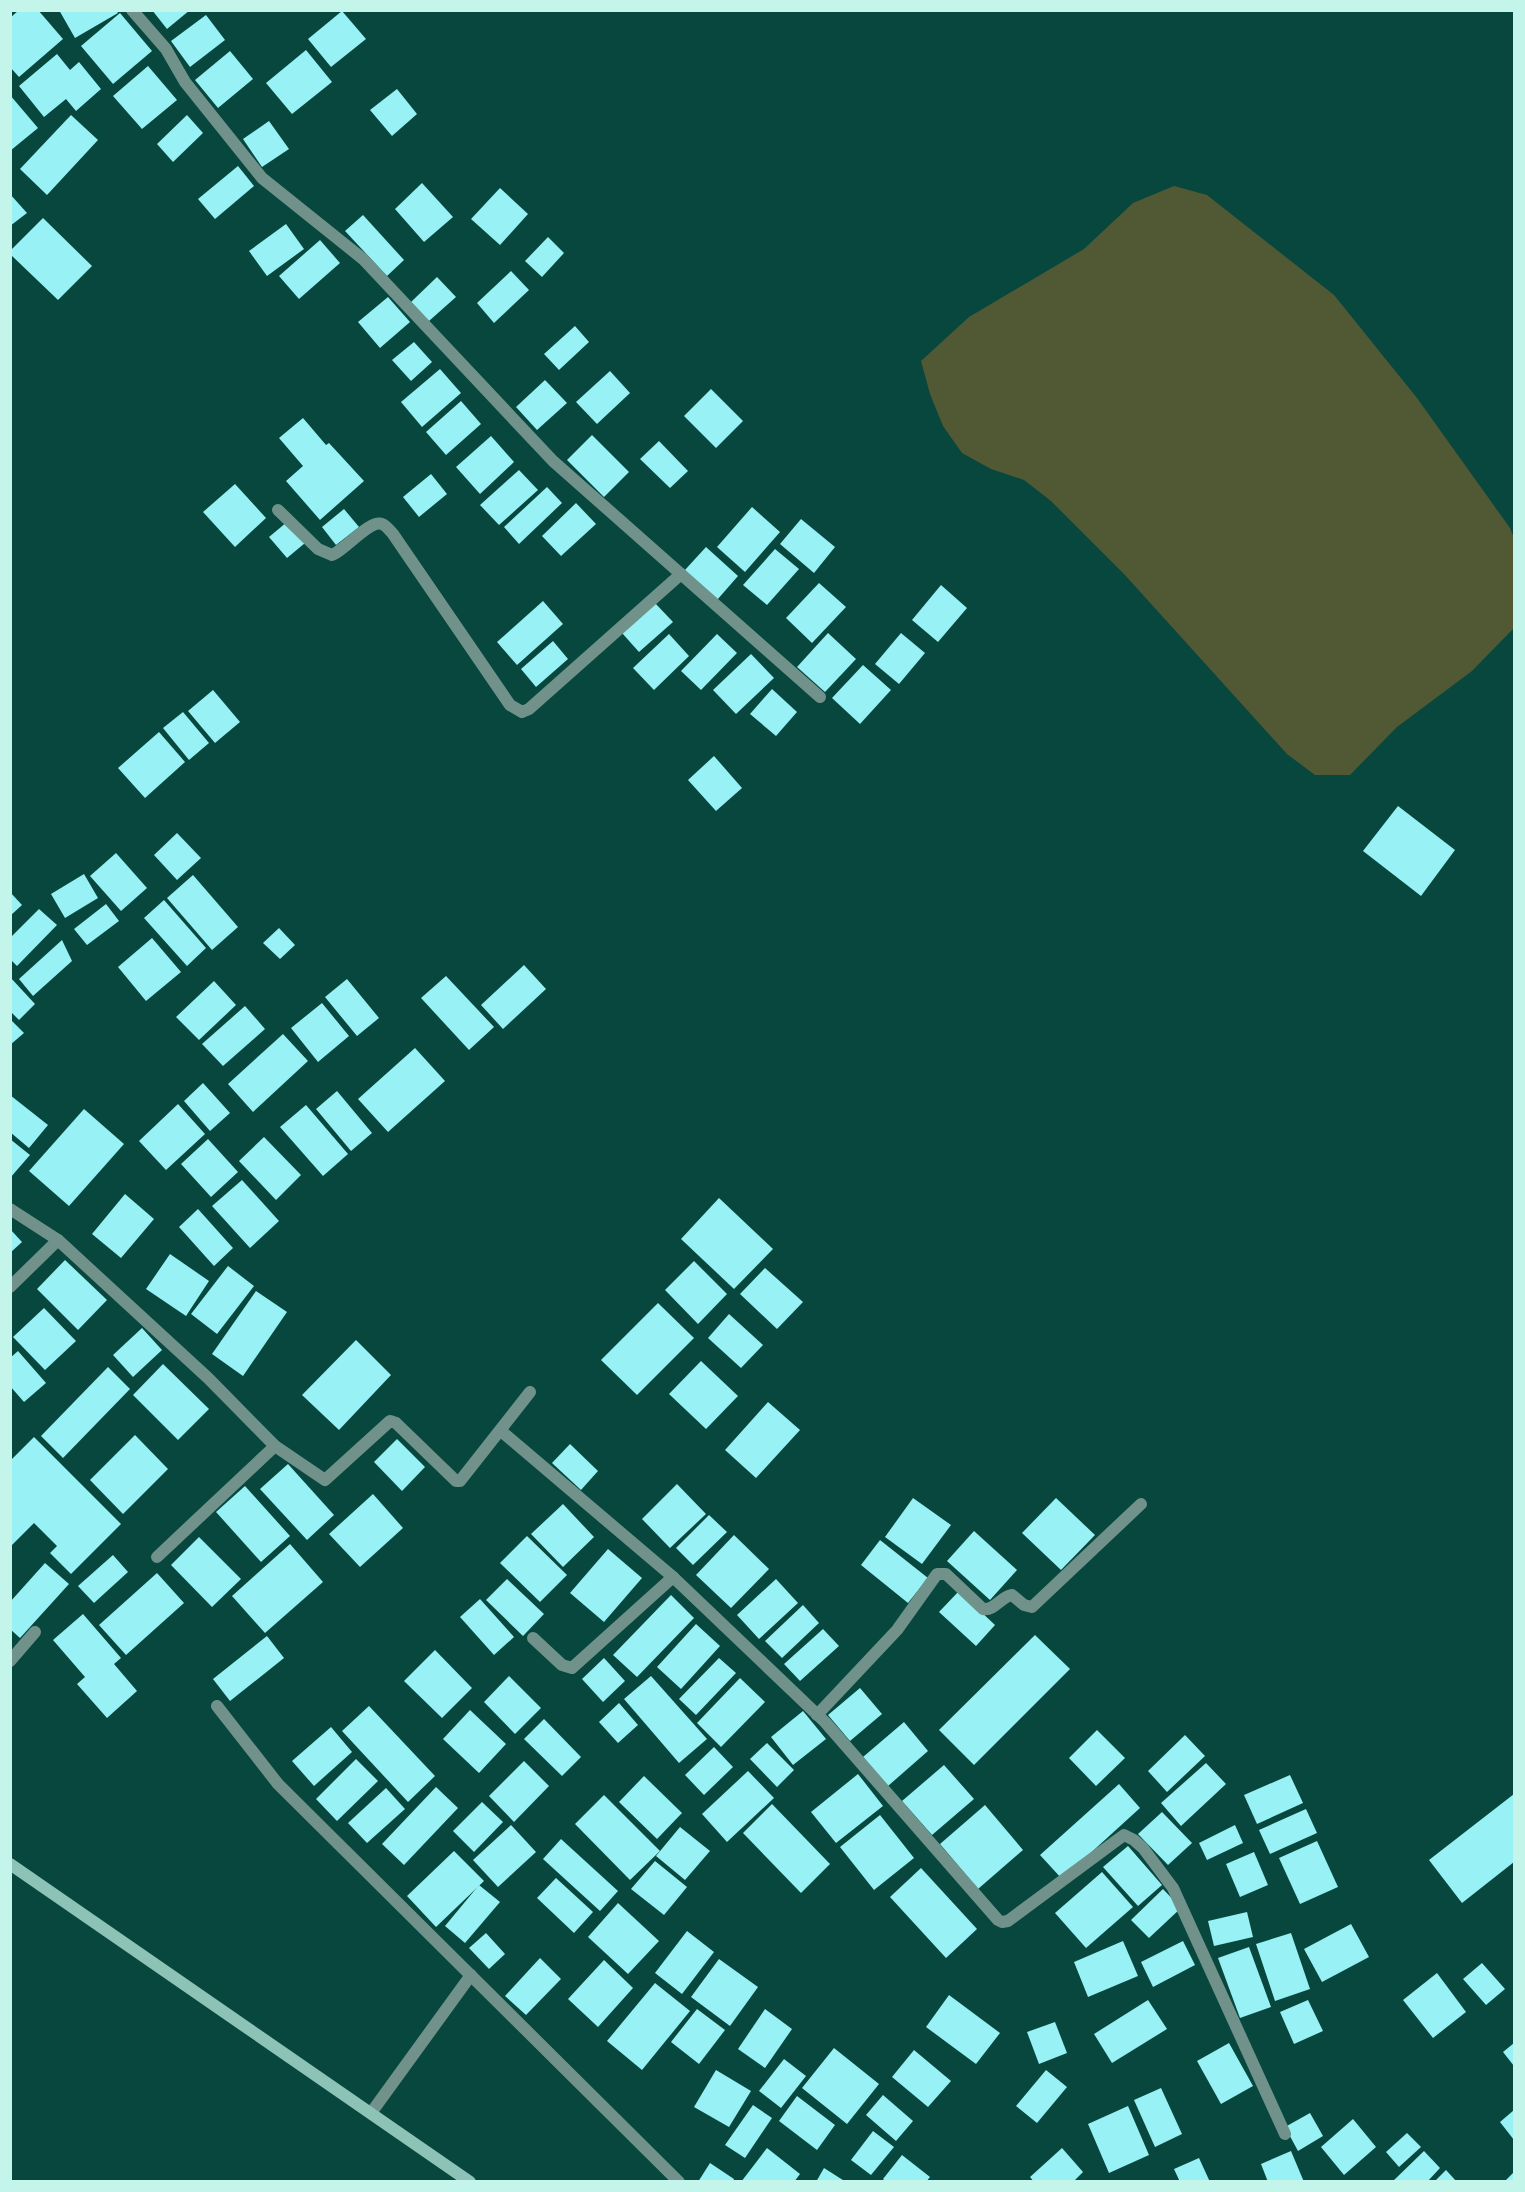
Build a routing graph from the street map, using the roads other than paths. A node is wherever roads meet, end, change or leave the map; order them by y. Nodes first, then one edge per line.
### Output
1 (132, 10) edge
2 (278, 510) dead end
3 (681, 574) junction
4 (820, 697) dead end
5 (10, 1209) edge
6 (58, 1240) junction
7 (10, 1287) edge
8 (530, 1392) dead end
9 (501, 1431) junction
10 (275, 1446) junction
11 (1141, 1504) dead end
12 (158, 1557) dead end
13 (673, 1577) junction
14 (34, 1632) dead end
15 (533, 1638) dead end
16 (10, 1660) edge
17 (217, 1706) dead end
18 (817, 1715) junction
19 (10, 1864) edge
20 (471, 1975) junction
21 (371, 2113) junction
22 (1285, 2134) dead end
23 (470, 2181) edge
24 (679, 2181) edge

1 - 3 street
2 - 3 street
3 - 4 street
5 - 6 street
6 - 7 street
6 - 10 street
8 - 9 street
9 - 10 street
9 - 13 street
10 - 12 street
11 - 18 street
13 - 15 street
13 - 18 street
14 - 16 street
17 - 20 street
18 - 22 street
19 - 21 street
20 - 21 street
20 - 24 street
21 - 23 street

